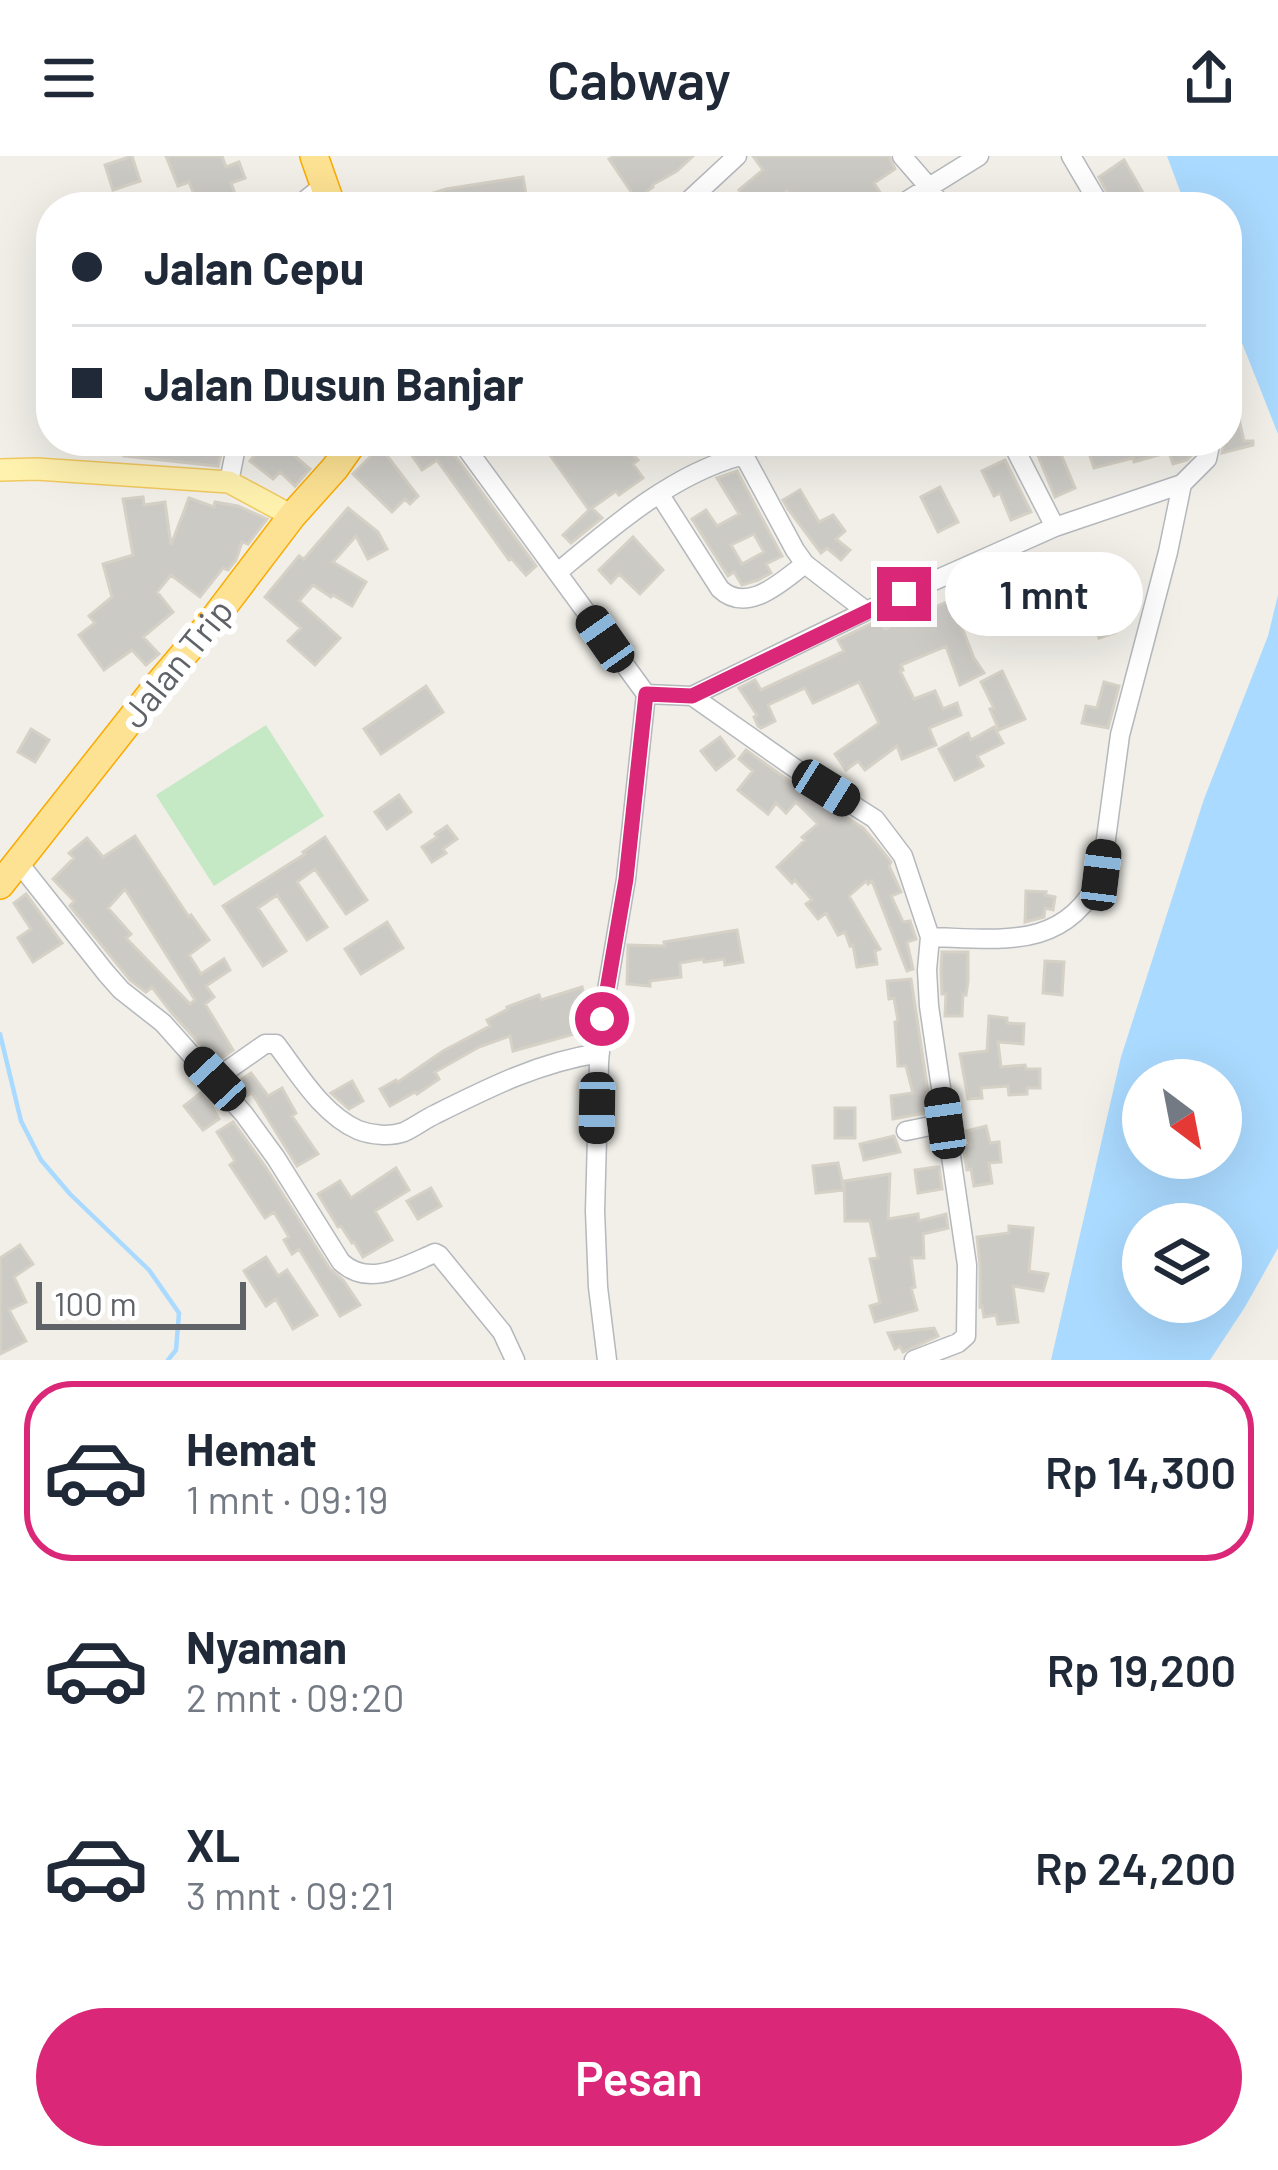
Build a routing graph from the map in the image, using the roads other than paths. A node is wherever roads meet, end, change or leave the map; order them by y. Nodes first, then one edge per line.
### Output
1 (314, 156) edge
2 (737, 156) edge
3 (902, 156) edge
4 (979, 156) edge
5 (1071, 156) edge
6 (928, 186) junction
7 (326, 192) edge
8 (702, 192) edge
9 (919, 192) edge
10 (932, 192) edge
11 (1092, 192) edge
12 (231, 456) edge
13 (346, 456) edge
14 (472, 456) edge
15 (1019, 456) edge
16 (1208, 456) edge
17 (0, 470) edge
18 (229, 482) junction
19 (1182, 484) junction
20 (660, 495) junction
21 (292, 516) junction
22 (1055, 527) junction
23 (805, 564) junction
24 (558, 572) junction
25 (866, 610) junction
26 (646, 694) junction
27 (692, 696) junction
28 (18, 862) junction
29 (0, 884) edge
30 (930, 937) junction
31 (599, 1052) junction
32 (215, 1079) junction
33 (945, 1123) junction
34 (906, 1131) dead end
35 (515, 1360) edge
36 (607, 1360) edge
37 (914, 1360) edge

1 - 7 highway
2 - 8 street
3 - 6 street
4 - 6 street
5 - 11 street
6 - 9 street
6 - 10 street
12 - 18 street
13 - 21 highway, Jalan Trip
14 - 24 street
15 - 22 street
16 - 19 street
17 - 18 main road
18 - 21 main road
19 - 22 street
19 - 30 street
20 - 23 street
20 - 23 street
20 - 24 street
21 - 28 highway, Jalan Trip
22 - 25 street
23 - 25 street
24 - 26 street
25 - 27 street
26 - 27 street
26 - 31 street
27 - 30 street
28 - 29 highway, Jalan Trip
28 - 32 street
30 - 33 street
31 - 32 street
31 - 36 street
32 - 35 street
33 - 34 street
33 - 37 street

